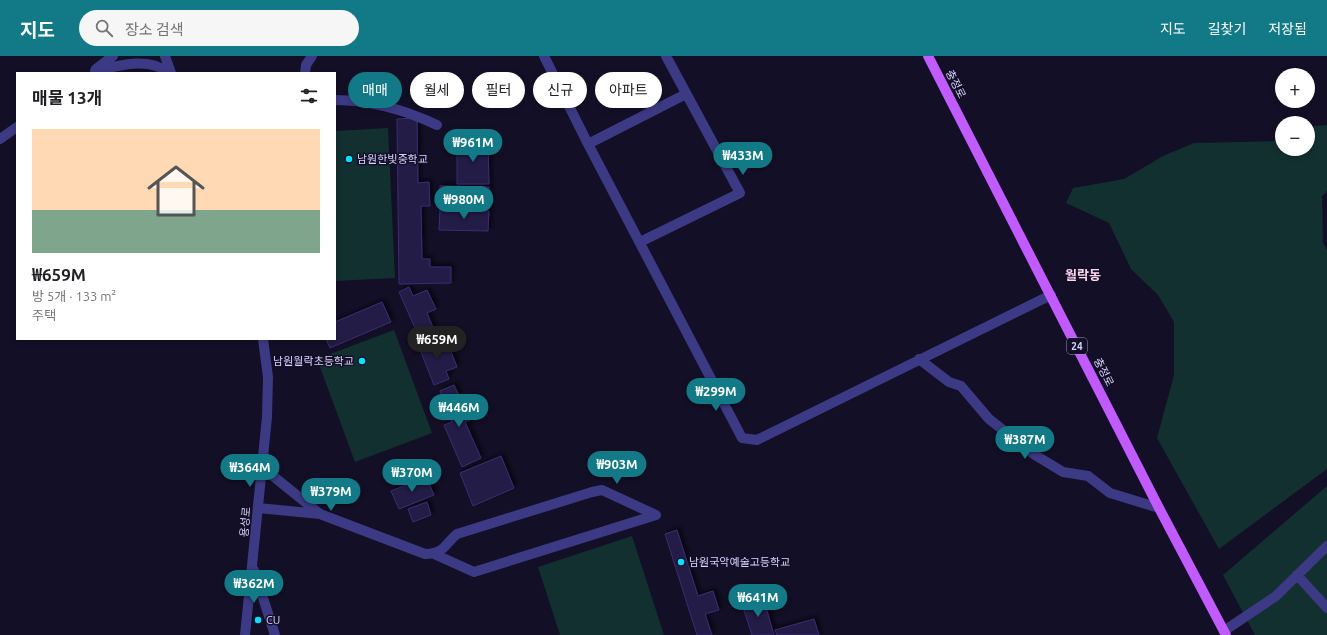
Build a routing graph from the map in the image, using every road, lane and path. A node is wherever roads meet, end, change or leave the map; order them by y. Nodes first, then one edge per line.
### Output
1 (113, 56) edge
2 (164, 56) edge
3 (312, 56) edge
4 (544, 56) edge
5 (666, 56) edge
6 (928, 56) edge
7 (93, 72) edge
8 (168, 72) edge
9 (170, 72) edge
10 (305, 72) edge
11 (686, 94) junction
12 (336, 100) edge
13 (437, 125) dead end
14 (16, 128) edge
15 (0, 139) edge
16 (588, 144) junction
17 (640, 242) junction
18 (1051, 295) junction
19 (263, 340) edge
20 (919, 359) junction
21 (263, 468) junction
22 (258, 508) junction
23 (1159, 508) junction
24 (320, 514) junction
25 (1327, 546) edge
26 (434, 554) junction
27 (253, 566) junction
28 (1297, 575) junction
29 (1327, 608) edge
30 (1225, 633) edge
31 (245, 635) edge
32 (276, 635) edge

1 - 7 street
2 - 9 street
3 - 10 street
4 - 16 street
5 - 11 street
6 - 18 main road, 충정로 / 24
7 - 8 street
11 - 16 street
11 - 17 street
12 - 13 street
14 - 15 street
16 - 17 street
17 - 20 street
18 - 20 street
18 - 23 main road, 충정로 / 24
19 - 21 street, 용성로
20 - 23 street
21 - 22 street, 용성로
21 - 24 street
22 - 24 street
22 - 27 street, 용성로
23 - 30 main road, 충정로 / 24
24 - 26 street
25 - 28 street
26 - 26 street
27 - 31 street, 용성로
27 - 32 street
28 - 29 street
28 - 30 street

